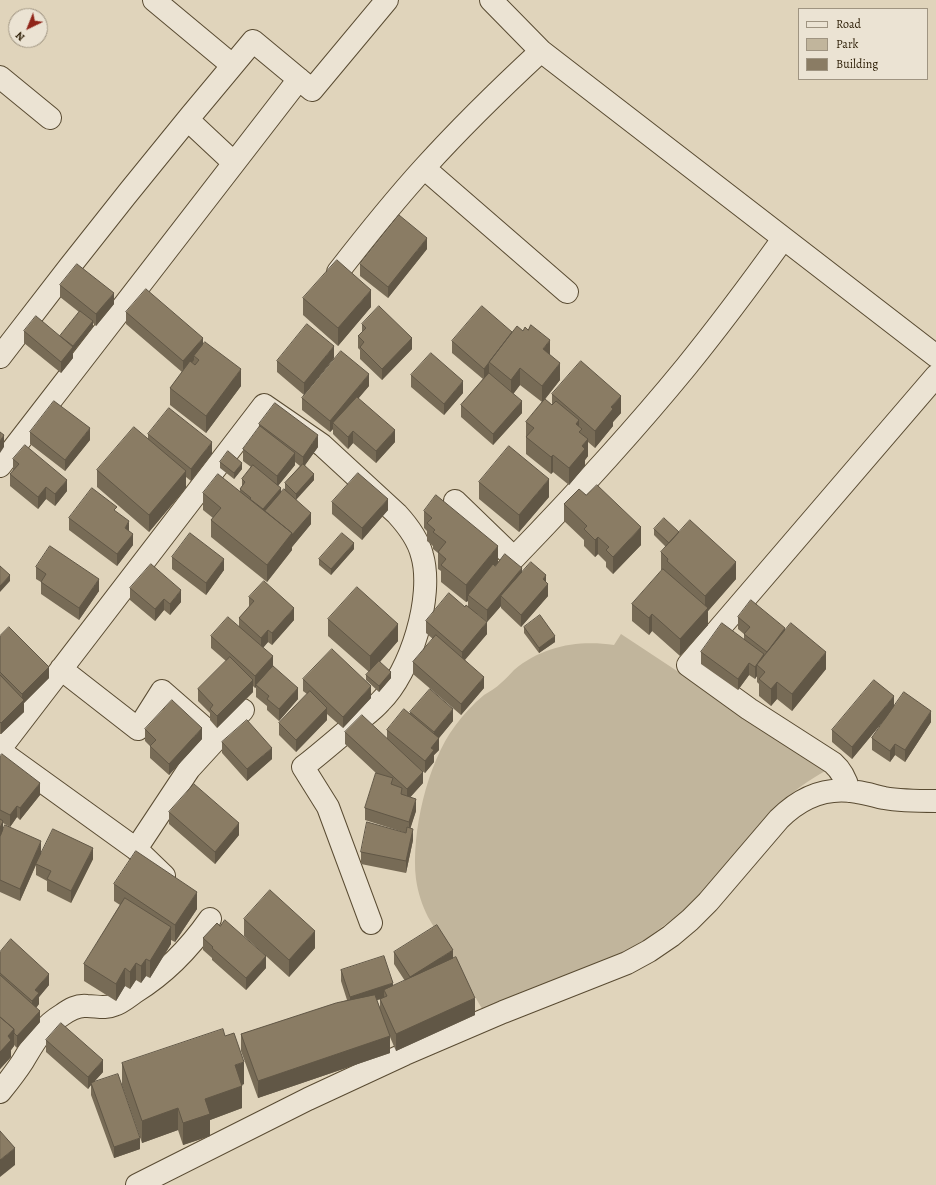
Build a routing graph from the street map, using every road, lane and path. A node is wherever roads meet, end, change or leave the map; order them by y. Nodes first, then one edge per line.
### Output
1 (154, 0) edge
2 (387, 0) edge
3 (491, 0) edge
4 (541, 52) junction
5 (232, 65) junction
6 (0, 77) edge
7 (299, 79) junction
8 (50, 118) dead end
9 (188, 120) junction
10 (234, 163) junction
11 (424, 168) junction
12 (784, 239) junction
13 (338, 272) edge
14 (567, 292) dead end
15 (936, 356) edge
16 (0, 357) edge
17 (936, 376) edge
18 (0, 466) edge
19 (455, 501) dead end
20 (61, 669) junction
21 (243, 710) dead end
22 (217, 739) junction
23 (0, 750) edge
24 (849, 791) junction
25 (936, 801) edge
26 (136, 849) junction
27 (169, 880) edge
28 (210, 919) dead end
29 (371, 923) dead end
30 (0, 1092) edge
31 (137, 1185) edge

1 - 5 street
2 - 7 street
3 - 4 street
4 - 11 street
4 - 12 street
5 - 7 street
5 - 9 street
6 - 8 street
7 - 10 street
9 - 10 street
9 - 16 street
10 - 18 street
11 - 13 street
11 - 14 street
12 - 15 street
12 - 19 street
17 - 24 street
20 - 22 street
20 - 23 street
20 - 29 street
21 - 22 street
22 - 26 street
23 - 26 street
24 - 25 street
24 - 31 street
26 - 27 street
28 - 30 street

